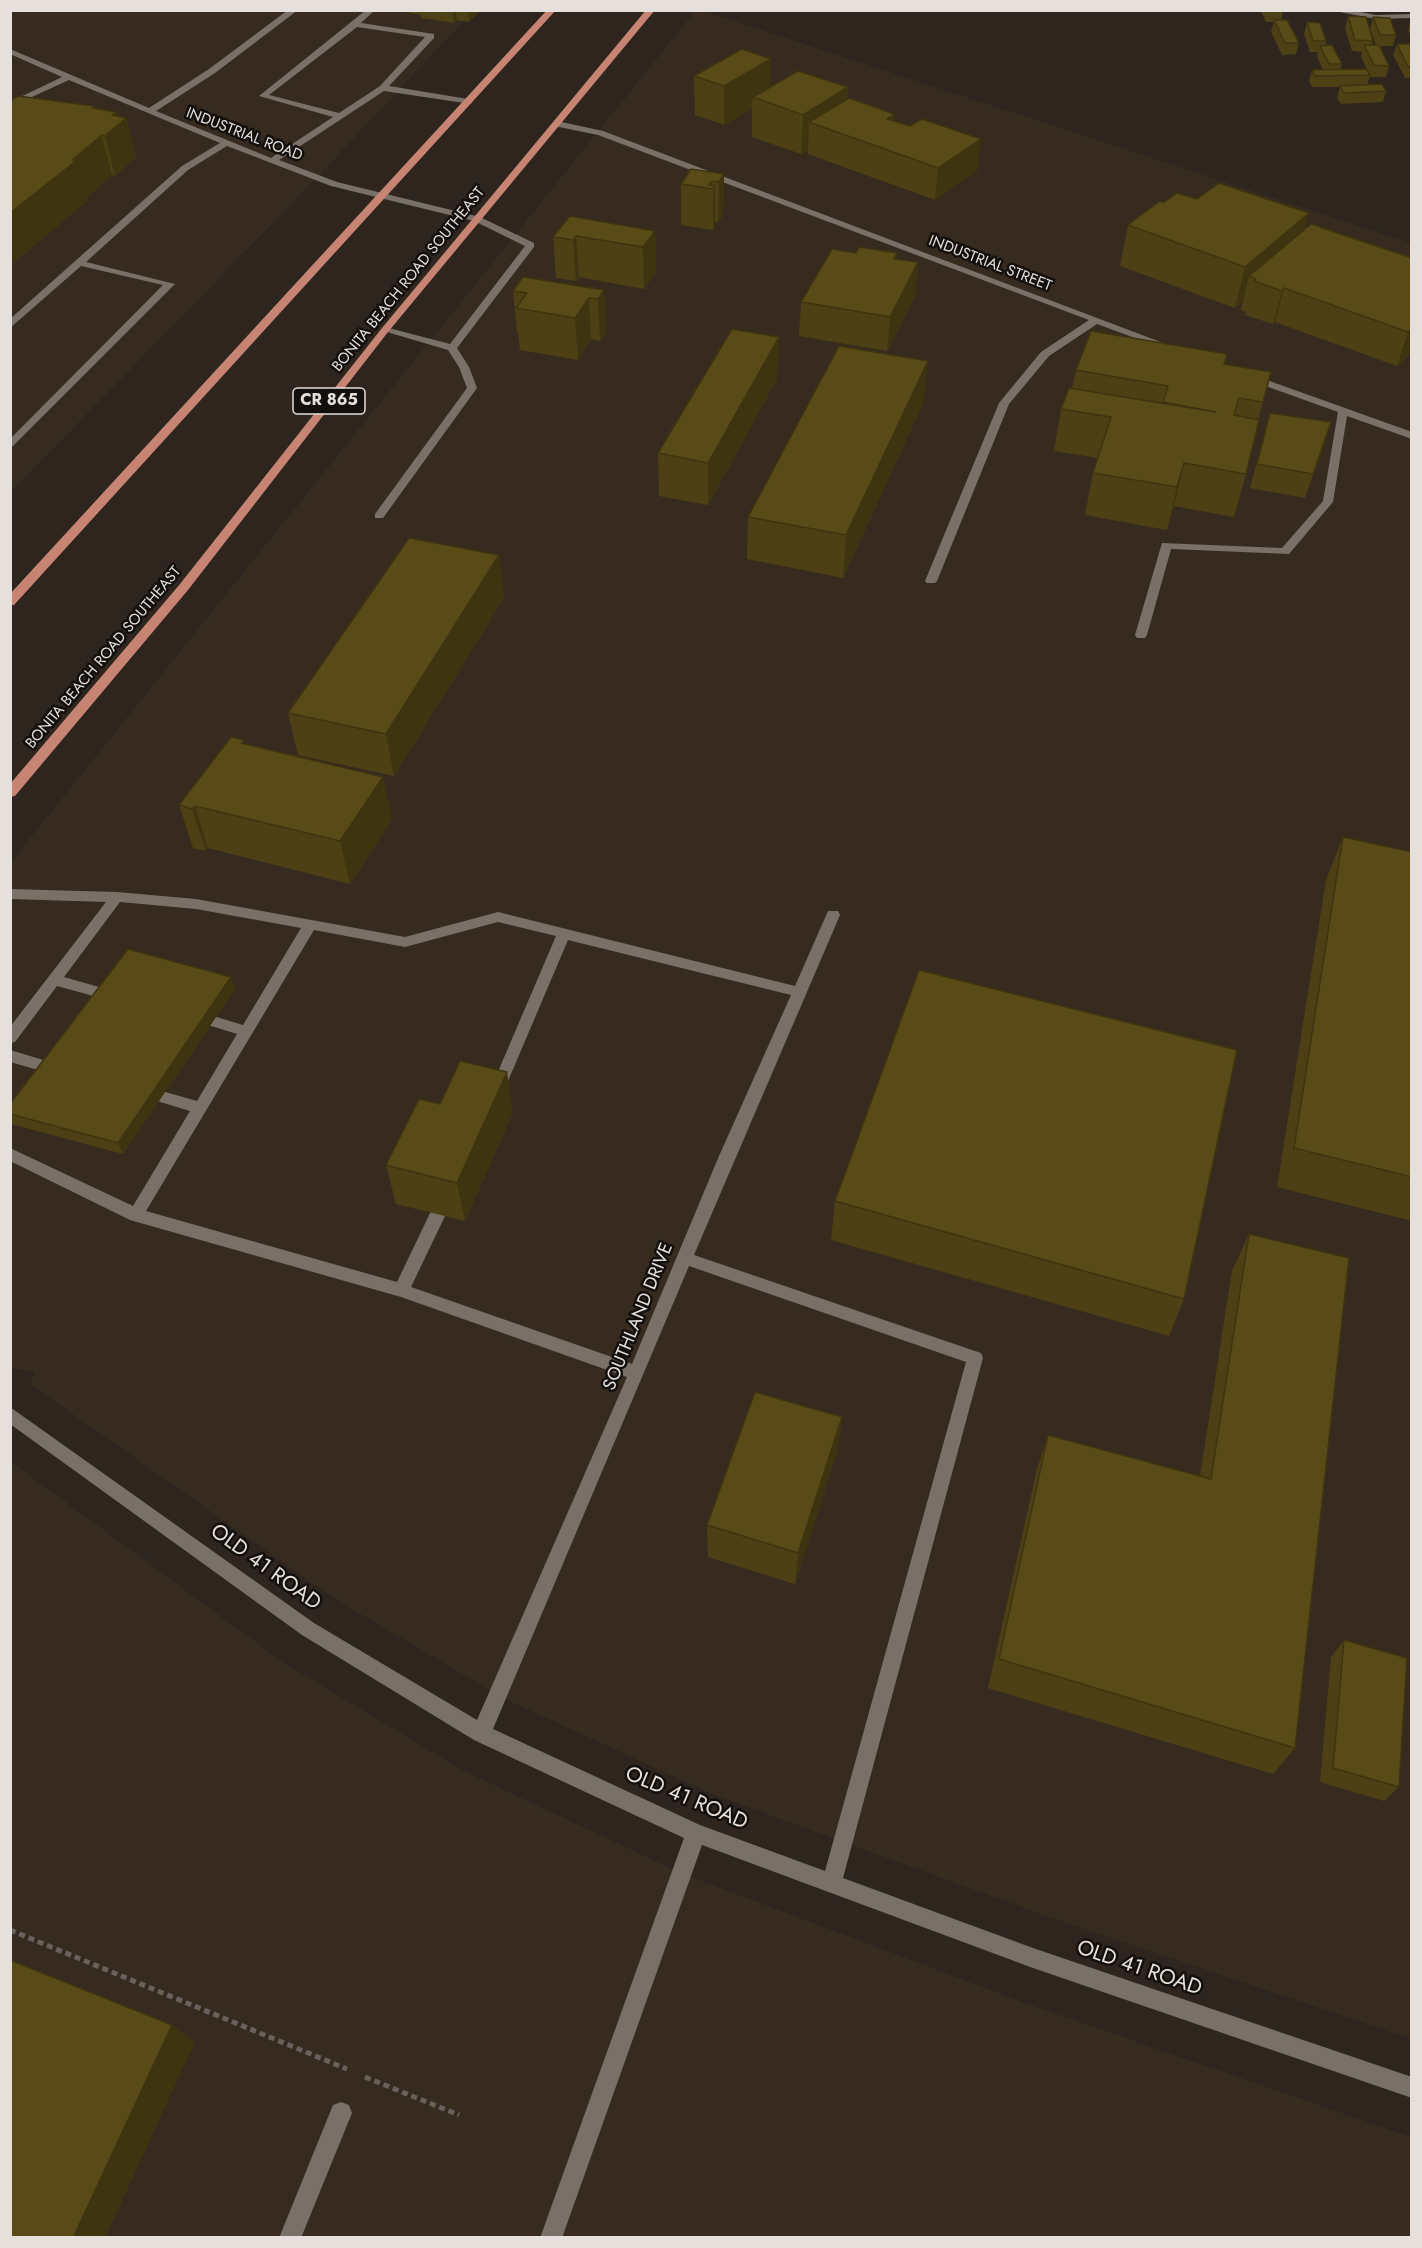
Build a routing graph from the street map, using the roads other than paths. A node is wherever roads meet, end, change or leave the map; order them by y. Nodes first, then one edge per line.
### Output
1 (294, 10) edge
2 (371, 10) edge
3 (552, 10) edge
4 (651, 10) edge
5 (1333, 10) edge
6 (1412, 16) edge
7 (355, 24) junction
8 (10, 51) edge
9 (69, 77) junction
10 (383, 88) junction
11 (19, 92) dead end
12 (37, 93) junction
13 (468, 102) junction
14 (10, 105) edge
15 (149, 112) junction
16 (340, 116) junction
17 (557, 124) junction
18 (226, 143) junction
19 (272, 161) junction
20 (382, 196) junction
21 (477, 219) junction
22 (81, 263) junction
23 (1096, 320) junction
24 (10, 325) edge
25 (385, 330) junction
26 (452, 348) junction
27 (1186, 353) edge
28 (1242, 374) edge
29 (1343, 411) junction
30 (1412, 436) edge
31 (10, 446) edge
32 (379, 516) dead end
33 (931, 581) dead end
34 (10, 602) edge
35 (1141, 634) dead end
36 (10, 793) edge
37 (10, 894) edge
38 (117, 897) junction
39 (833, 915) dead end
40 (310, 925) junction
41 (564, 934) junction
42 (54, 981) junction
43 (799, 992) junction
44 (108, 995) edge
45 (213, 1021) edge
46 (246, 1030) junction
47 (10, 1038) edge
48 (10, 1056) edge
49 (52, 1068) edge
50 (162, 1097) edge
51 (490, 1107) edge
52 (200, 1108) junction
53 (10, 1154) edge
54 (438, 1214) edge
55 (136, 1215) junction
56 (684, 1258) junction
57 (401, 1290) junction
58 (637, 1373) junction
59 (10, 1414) edge
60 (481, 1733) junction
61 (696, 1833) junction
62 (832, 1883) junction
63 (1412, 2088) edge
64 (341, 2113) dead end
65 (290, 2238) edge
66 (551, 2238) edge

1 - 15 street
2 - 7 street
3 - 13 main road
4 - 17 main road, BONITA BEACH ROAD SOUTHEAST / CR 865
5 - 6 street
7 - 10 street
7 - 16 street
8 - 9 street, INDUSTRIAL ROAD
9 - 12 street
9 - 15 street, INDUSTRIAL ROAD
10 - 13 street
10 - 16 street
11 - 12 street
12 - 14 street
13 - 20 main road
15 - 18 street, INDUSTRIAL ROAD
16 - 19 street
17 - 21 main road, BONITA BEACH ROAD SOUTHEAST / CR 865
17 - 23 street, INDUSTRIAL STREET
18 - 19 street, INDUSTRIAL ROAD
18 - 22 street
19 - 20 street, INDUSTRIAL ROAD
20 - 21 street, INDUSTRIAL ROAD
20 - 34 main road
21 - 25 main road, BONITA BEACH ROAD SOUTHEAST / CR 865
21 - 26 street, INDUSTRIAL ROAD
22 - 24 street
22 - 31 street
23 - 27 street, INDUSTRIAL STREET
23 - 33 street
25 - 26 street
25 - 36 main road, BONITA BEACH ROAD SOUTHEAST / CR 865
26 - 32 street
28 - 29 street
29 - 30 street
29 - 35 street
37 - 38 street
38 - 40 street
38 - 42 street
39 - 43 street, SOUTHLAND DRIVE
40 - 41 street
40 - 46 street
41 - 43 street
41 - 51 street
42 - 44 street
42 - 47 street
43 - 56 street, SOUTHLAND DRIVE
45 - 46 street
46 - 52 street
48 - 49 street
50 - 52 street
52 - 55 street
53 - 55 street
54 - 57 street
55 - 57 street
56 - 58 street, SOUTHLAND DRIVE
56 - 62 street
57 - 58 street
58 - 60 street, SOUTHLAND DRIVE
59 - 60 street, OLD 41 ROAD
60 - 61 street, OLD 41 ROAD
61 - 62 street, OLD 41 ROAD
61 - 66 street
62 - 63 street, OLD 41 ROAD
64 - 65 street

